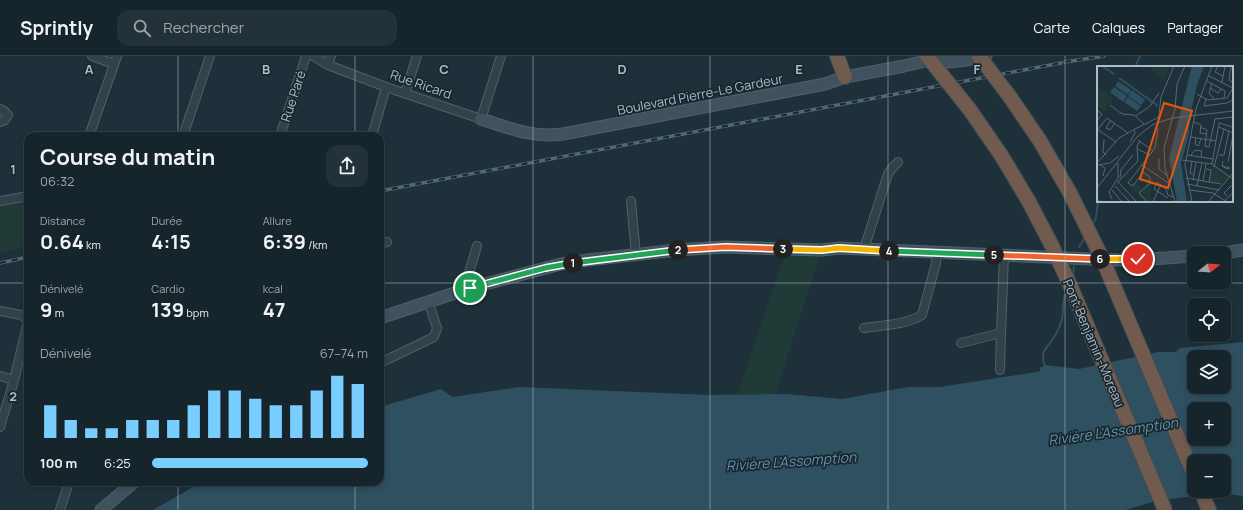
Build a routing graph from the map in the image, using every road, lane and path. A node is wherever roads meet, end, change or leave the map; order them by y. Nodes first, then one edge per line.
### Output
1 (92, 56) edge
2 (117, 56) edge
3 (210, 56) edge
4 (306, 56) edge
5 (313, 56) edge
6 (331, 56) edge
7 (417, 56) edge
8 (501, 56) edge
9 (837, 56) edge
10 (927, 56) edge
11 (946, 56) edge
12 (979, 56) edge
13 (986, 56) edge
14 (114, 64) junction
15 (328, 65) junction
16 (904, 66) junction
17 (845, 77) junction
18 (386, 87) junction
19 (405, 93) junction
20 (0, 109) edge
21 (480, 119) junction
22 (0, 122) edge
23 (90, 132) edge
24 (184, 132) edge
25 (281, 132) edge
26 (373, 132) edge
27 (523, 133) joint
28 (898, 162) dead end
29 (24, 197) edge
30 (0, 201) edge
31 (631, 201) dead end
32 (477, 246) dead end
33 (865, 250) junction
34 (1243, 250) edge
35 (936, 253) junction
36 (1231, 253) edge
37 (636, 255) junction
38 (1004, 256) junction
39 (1187, 256) edge
40 (470, 288) junction
41 (428, 301) junction
42 (0, 311) edge
43 (384, 317) edge
44 (24, 318) edge
45 (864, 328) dead end
46 (1001, 333) junction
47 (24, 338) edge
48 (961, 344) dead end
49 (384, 361) edge
50 (1000, 370) dead end
51 (0, 376) edge
52 (14, 380) junction
53 (0, 427) edge
54 (1187, 458) edge
55 (68, 486) edge
56 (129, 486) edge
57 (1204, 498) edge
58 (60, 510) edge
59 (101, 510) edge
60 (1165, 510) edge
61 (1209, 510) edge

1 - 14 street
2 - 14 street
3 - 24 street
4 - 25 street, Rue Paré
5 - 15 street, Rue Ricard
6 - 15 street
7 - 19 street
8 - 21 street
9 - 17 highway
10 - 60 highway, Pont Benjamin-Moreau, bridge
11 - 16 main road, Boulevard Pierre-Le Gardeur
12 - 54 highway, bridge
13 - 16 main road, Boulevard Pierre-Le Gardeur
14 - 23 street
15 - 18 street, Rue Ricard
16 - 17 main road, Boulevard Pierre-Le Gardeur
17 - 27 main road, Boulevard Pierre-Le Gardeur
18 - 19 street, Rue Ricard
18 - 26 street
19 - 21 street, Rue Ricard
20 - 22 street
21 - 27 main road, Rue Ricard
28 - 33 street
29 - 30 street
31 - 37 street
32 - 40 street
33 - 35 main road
33 - 37 main road
34 - 36 main road
35 - 38 main road
35 - 45 street
37 - 40 main road
38 - 39 main road
38 - 46 street
40 - 41 main road
41 - 43 main road
41 - 49 street
42 - 44 street
46 - 48 street
46 - 50 street
47 - 52 street
51 - 52 street
52 - 53 street
55 - 58 street
56 - 59 main road
57 - 61 highway

